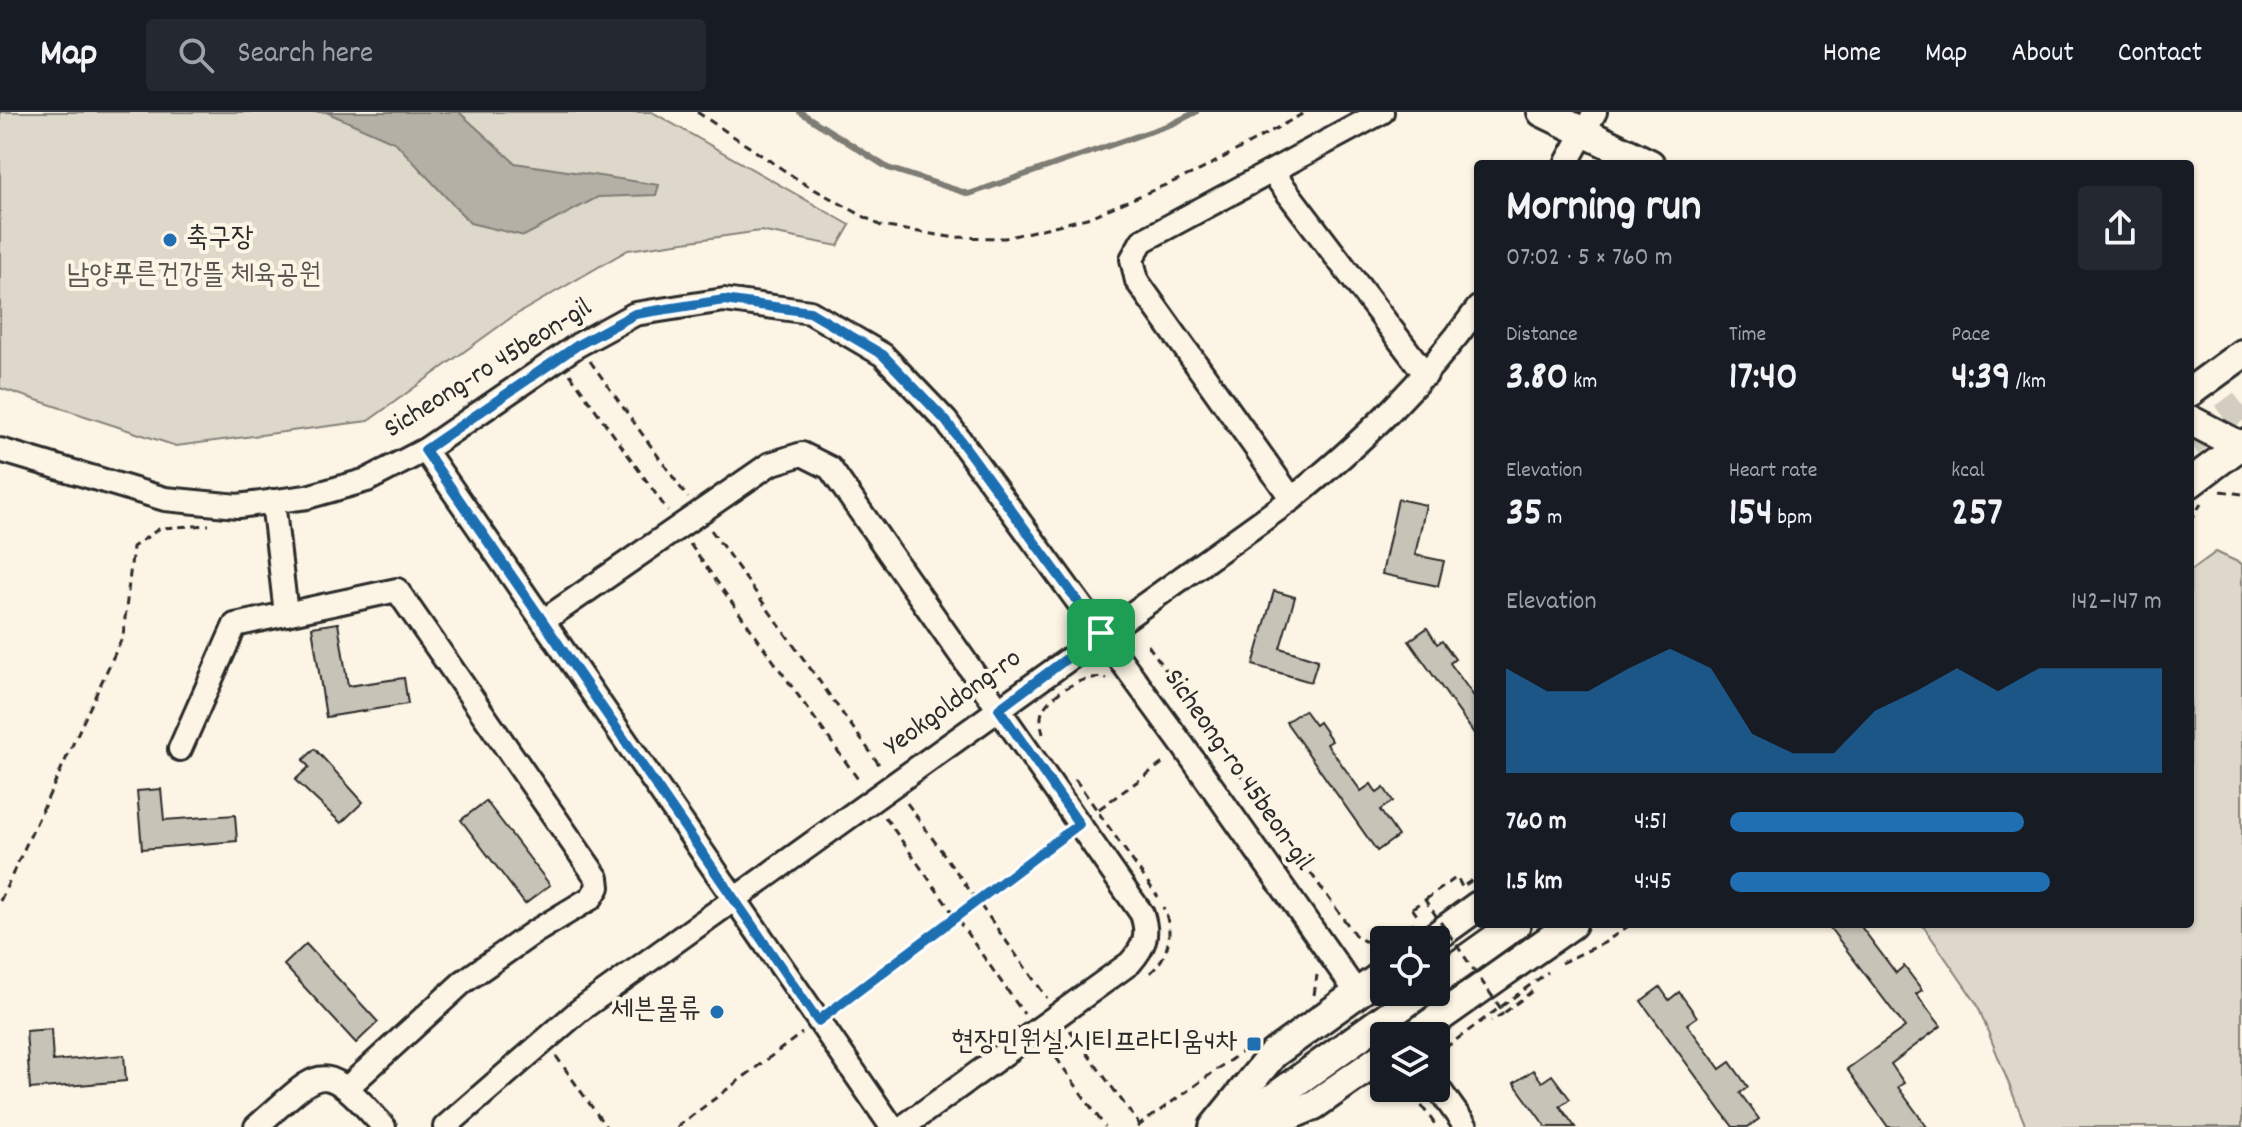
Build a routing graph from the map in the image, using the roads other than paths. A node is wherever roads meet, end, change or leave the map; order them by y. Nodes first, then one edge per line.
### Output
1 (1382, 112) edge
2 (1542, 112) edge
3 (1589, 122) edge
4 (1568, 160) edge
5 (1644, 160) edge
6 (1272, 172) junction
7 (1474, 313) edge
8 (2242, 354) edge
9 (1426, 375) junction
10 (2194, 389) edge
11 (2194, 422) edge
12 (2241, 445) edge
13 (0, 450) edge
14 (425, 450) junction
15 (2200, 490) edge
16 (1292, 499) junction
17 (273, 501) junction
18 (286, 614) junction
19 (543, 621) junction
20 (1101, 633) junction
21 (999, 709) junction
22 (180, 749) dead end
23 (1470, 896) edge
24 (734, 899) junction
25 (1429, 926) edge
26 (1510, 928) edge
27 (1566, 928) edge
28 (1450, 971) edge
29 (1370, 984) edge
30 (1357, 993) junction
31 (1402, 1006) edge
32 (1433, 1022) edge
33 (1370, 1066) edge
34 (348, 1087) junction
35 (1448, 1102) edge
36 (256, 1127) edge
37 (384, 1127) edge
38 (445, 1127) edge
39 (892, 1127) edge
40 (903, 1127) edge
41 (1214, 1127) edge
42 (1233, 1127) edge
43 (1262, 1127) edge
44 (1466, 1127) edge

1 - 6 street
2 - 3 main road
3 - 4 street
3 - 5 main road
6 - 9 street
6 - 16 street
7 - 9 street, Yeokgoldong-ro
8 - 10 main road
9 - 16 street, Yeokgoldong-ro
11 - 12 main road
12 - 15 main road
13 - 17 street, Sicheong-ro 45beon-gil
14 - 17 street, Sicheong-ro 45beon-gil
14 - 19 street
14 - 20 street, Sicheong-ro 45beon-gil
16 - 20 street, Yeokgoldong-ro
17 - 18 street
18 - 22 street
18 - 34 street
19 - 21 street
19 - 24 street
20 - 21 street, Yeokgoldong-ro
20 - 30 street, Sicheong-ro 45beon-gil
21 - 24 street, Yeokgoldong-ro
21 - 40 street
23 - 25 main road
24 - 38 street, Yeokgoldong-ro
24 - 39 street
26 - 28 main road
27 - 32 main road
29 - 30 main road
30 - 41 main road
31 - 42 main road
33 - 43 main road
34 - 36 street
34 - 37 street
35 - 44 street

